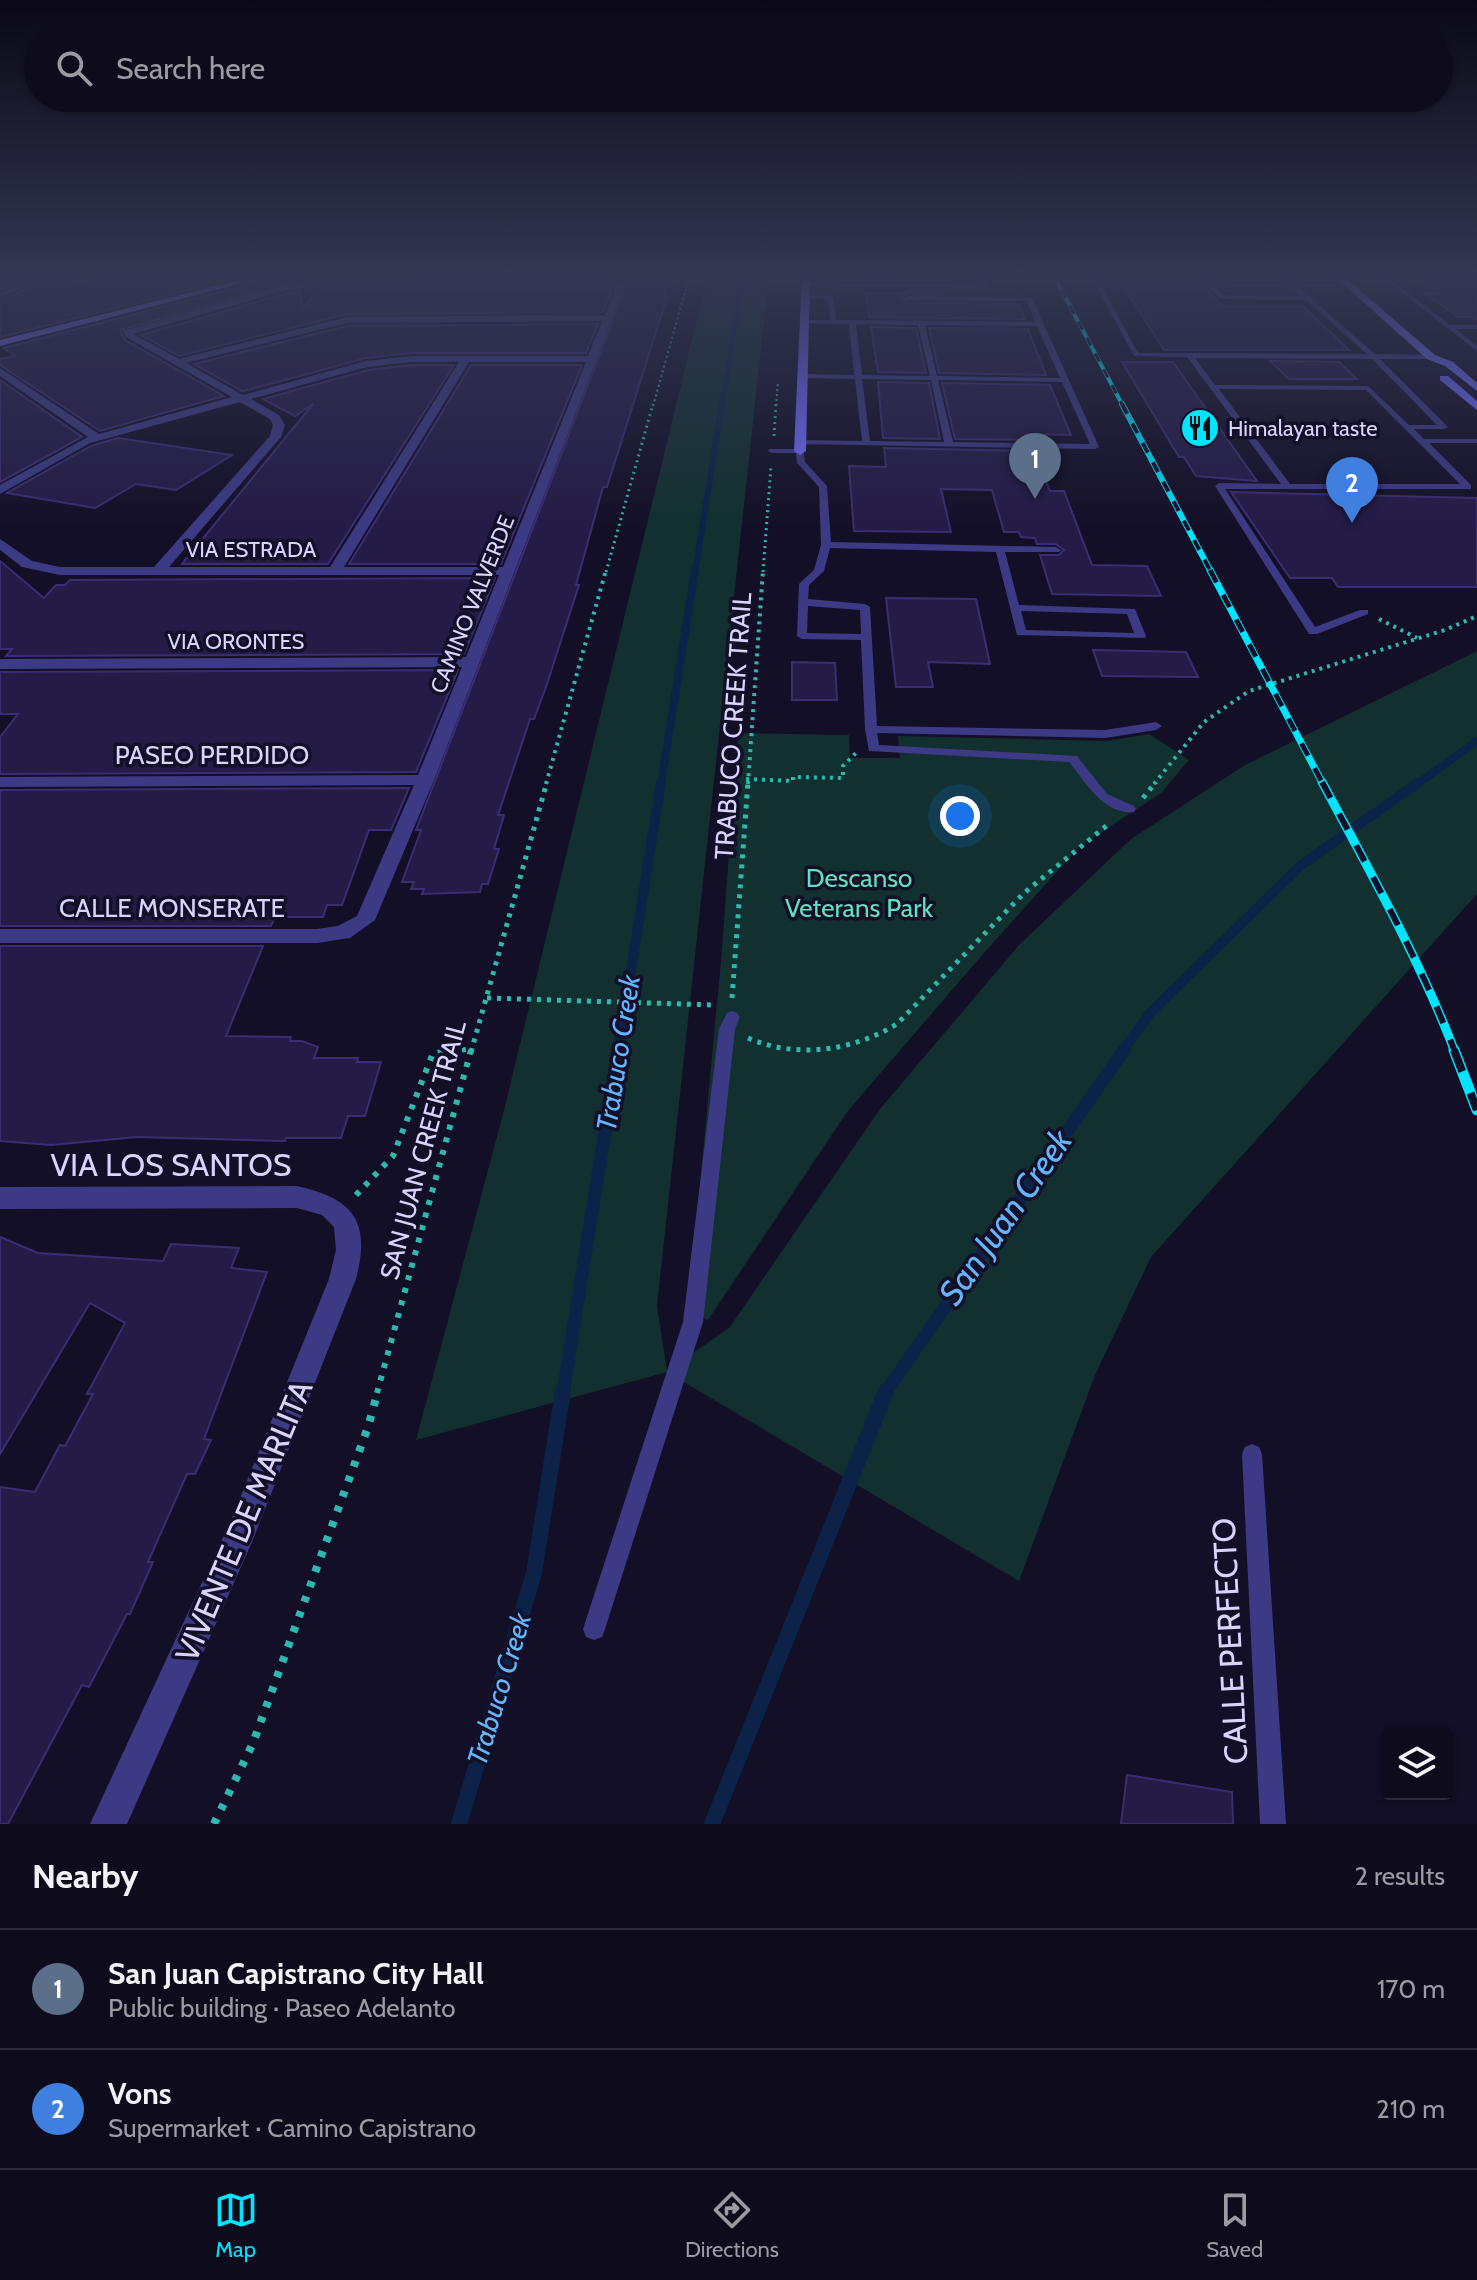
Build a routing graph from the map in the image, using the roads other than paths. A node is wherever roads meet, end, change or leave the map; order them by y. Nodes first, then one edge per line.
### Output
1 (173, 359) edge
2 (190, 359) edge
3 (457, 359) edge
4 (466, 359) edge
5 (594, 359) edge
6 (804, 359) edge
7 (857, 359) edge
8 (928, 359) edge
9 (1055, 359) edge
10 (1192, 359) edge
11 (1376, 359) edge
12 (1430, 359) edge
13 (1436, 359) edge
14 (178, 362) junction
15 (0, 371) edge
16 (803, 376) junction
17 (859, 376) junction
18 (932, 378) junction
19 (1065, 380) junction
20 (1212, 387) junction
21 (1368, 388) junction
22 (1381, 388) dead end
23 (1393, 388) dead end
24 (1405, 388) junction
25 (1477, 388) edge
26 (240, 397) junction
27 (1477, 407) edge
28 (1407, 427) junction
29 (98, 438) junction
30 (1422, 441) junction
31 (1477, 441) edge
32 (866, 443) junction
33 (949, 444) junction
34 (800, 446) junction
35 (1430, 449) junction
36 (1477, 449) edge
37 (772, 451) road end
38 (1464, 482) junction
39 (1477, 482) edge
40 (1288, 487) junction
41 (0, 490) edge
42 (0, 543) edge
43 (826, 545) junction
44 (1000, 549) junction
45 (1056, 550) dead end
46 (18, 560) junction
47 (0, 565) edge
48 (158, 571) junction
49 (334, 571) junction
50 (509, 571) junction
51 (802, 602) junction
52 (1015, 608) junction
53 (1364, 612) road end
54 (866, 637) junction
55 (471, 662) junction
56 (0, 664) edge
57 (1156, 726) dead end
58 (871, 729) junction
59 (425, 780) junction
60 (0, 782) edge
61 (1130, 809) road end
62 (343, 933) joint
63 (0, 936) edge
64 (732, 1011) road end
65 (0, 1198) edge
66 (339, 1210) joint
67 (1252, 1454) dead end
68 (594, 1629) dead end
69 (108, 1824) edge
70 (1273, 1824) edge

1 - 14 street, CAMINO VALVERDE
2 - 14 street
3 - 26 street
4 - 49 street
5 - 50 street, CAMINO VALVERDE
6 - 16 main road
7 - 17 lane
8 - 18 lane
9 - 19 lane
10 - 20 lane
11 - 24 lane
12 - 27 main road
13 - 25 main road
14 - 26 street
15 - 29 street
16 - 17 lane
16 - 34 main road
17 - 18 lane
17 - 32 lane
18 - 19 lane
18 - 33 lane
19 - 33 lane
20 - 21 lane
20 - 40 lane
21 - 22 lane
21 - 28 lane
23 - 24 lane
24 - 28 lane
26 - 29 street
26 - 48 street
28 - 30 lane
29 - 41 street
30 - 31 lane
30 - 35 lane
32 - 33 lane
32 - 34 lane
34 - 37 lane
34 - 43 lane
35 - 36 lane
35 - 38 lane
38 - 39 lane
38 - 40 lane
40 - 53 lane
42 - 46 street, VIA ESTRADA
43 - 44 lane
43 - 51 lane
44 - 45 lane
44 - 52 lane
46 - 47 street
46 - 48 street, VIA ESTRADA
48 - 49 street, VIA ESTRADA
49 - 50 street, VIA ESTRADA
50 - 55 street, CAMINO VALVERDE
51 - 54 lane
51 - 54 lane
52 - 52 lane
54 - 58 lane
55 - 56 street, VIA ORONTES
55 - 59 street, CAMINO VALVERDE
57 - 58 lane
58 - 61 lane
59 - 60 street, PASEO PERDIDO
59 - 62 street, CAMINO VALVERDE
62 - 63 street, CALLE MONSERATE
64 - 68 lane
65 - 66 street, VIA LOS SANTOS
66 - 69 street, VIVENTE DE MARLITA
67 - 70 lane, CALLE PERFECTO

